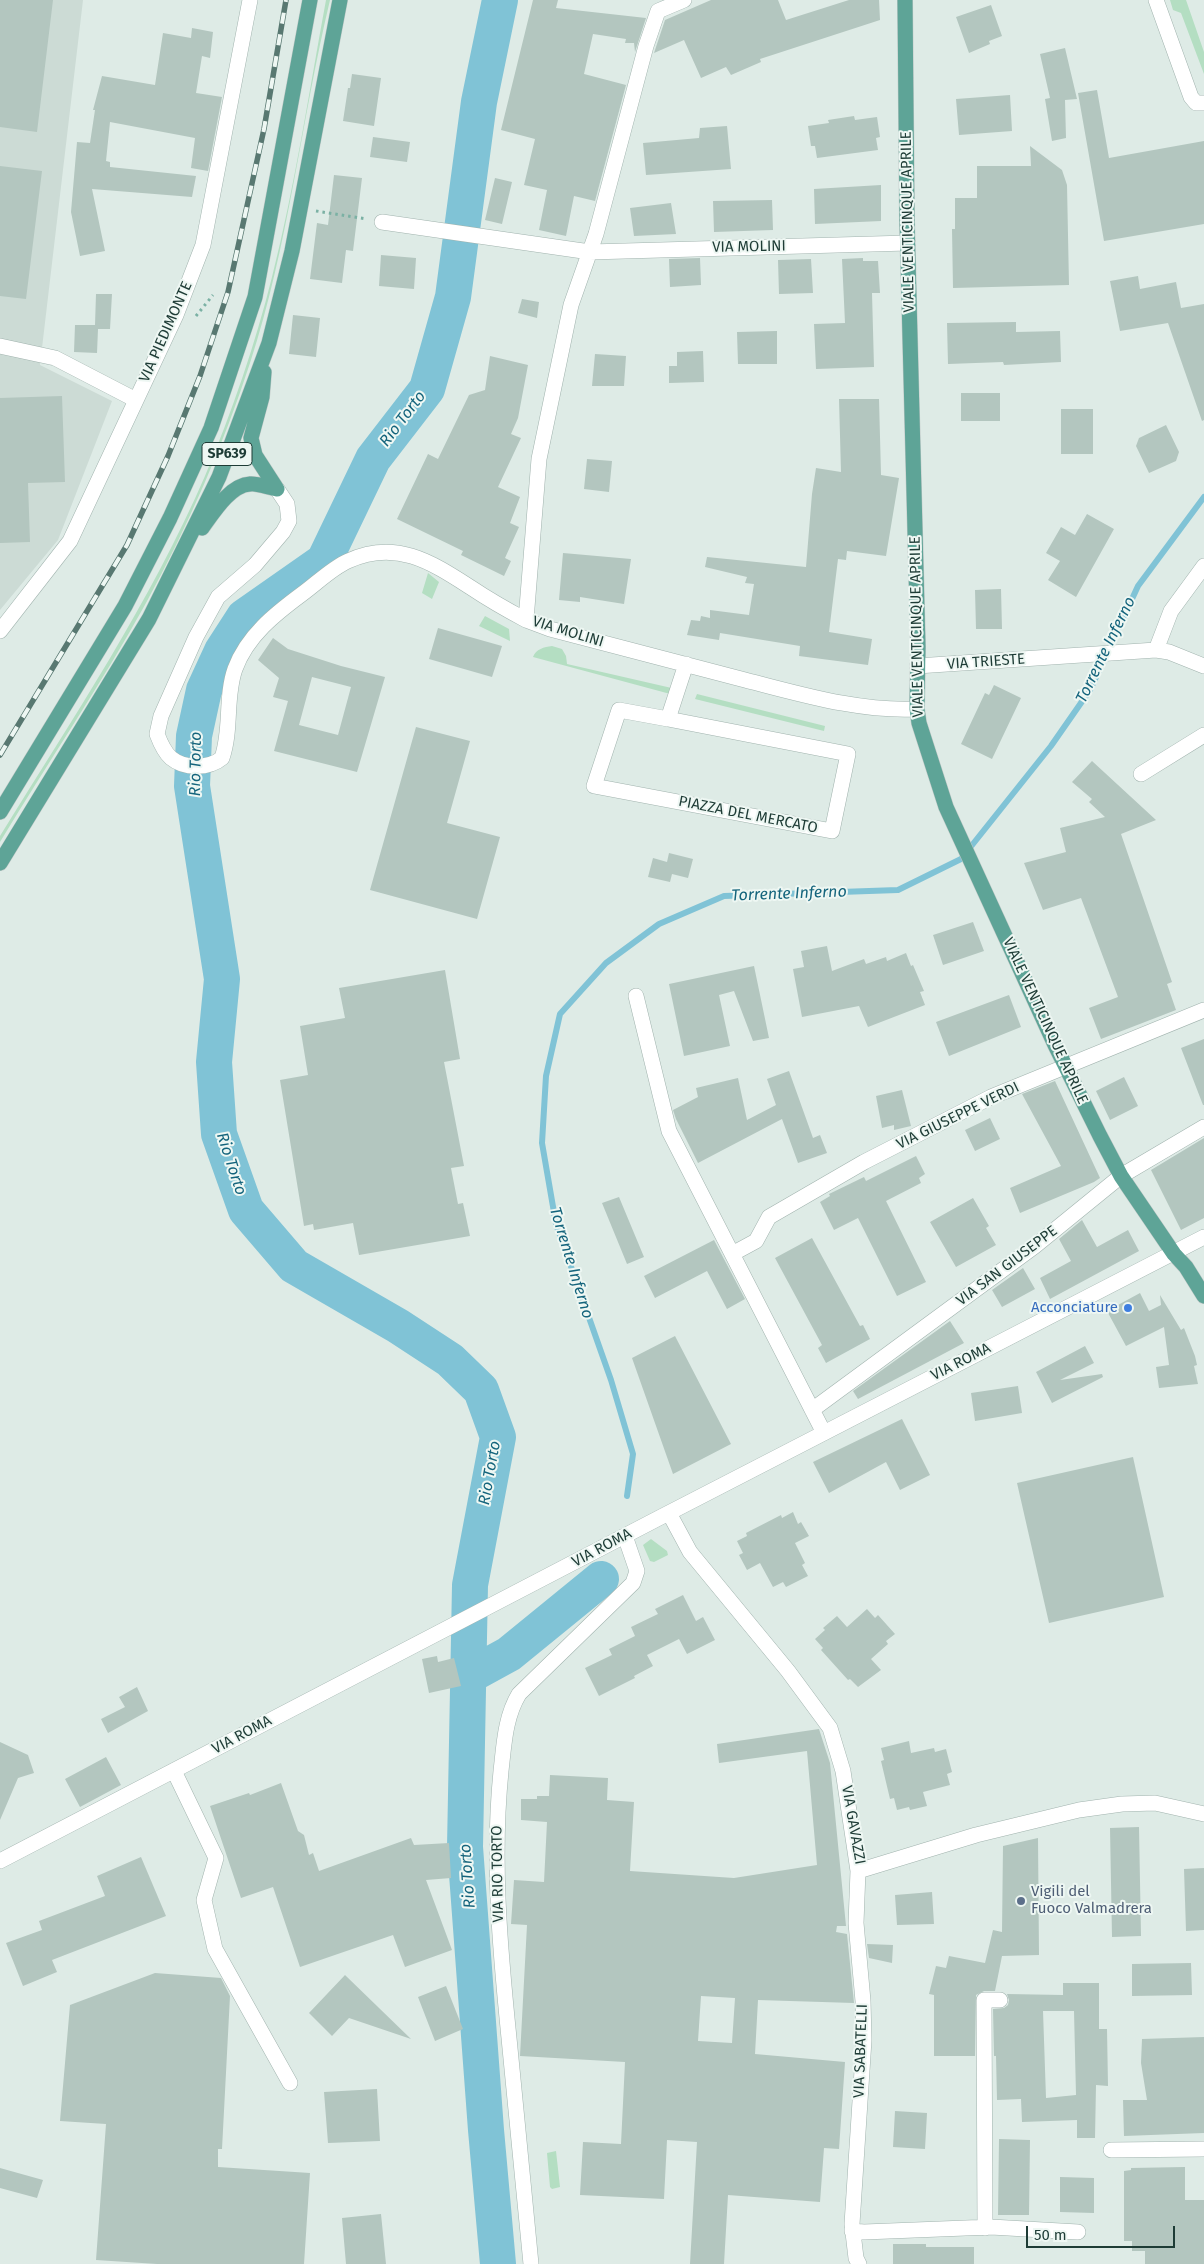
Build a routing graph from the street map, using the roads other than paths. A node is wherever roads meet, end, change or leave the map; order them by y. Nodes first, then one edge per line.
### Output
1 (250, 0) edge
2 (310, 0) edge
3 (340, 0) edge
4 (684, 0) edge
5 (905, 0) edge
6 (1156, 0) edge
7 (1204, 103) edge
8 (382, 222) road end
9 (908, 243) junction
10 (590, 252) junction
11 (0, 346) edge
12 (266, 353) junction
13 (136, 400) junction
14 (277, 488) junction
15 (182, 553) junction
16 (1204, 566) edge
17 (526, 620) junction
18 (0, 631) edge
19 (1156, 650) junction
20 (686, 664) junction
21 (918, 666) junction
22 (1204, 666) edge
23 (917, 709) junction
24 (668, 720) junction
25 (1204, 735) edge
26 (1141, 774) dead end
27 (0, 812) edge
28 (0, 863) edge
29 (636, 996) dead end
30 (1204, 1010) edge
31 (1066, 1066) junction
32 (1204, 1127) edge
33 (1122, 1176) junction
34 (1204, 1237) edge
35 (732, 1254) junction
36 (1174, 1254) junction
37 (1204, 1296) edge
38 (812, 1410) junction
39 (824, 1434) junction
40 (669, 1513) junction
41 (625, 1536) junction
42 (174, 1771) junction
43 (1204, 1814) edge
44 (0, 1861) edge
45 (858, 1871) junction
46 (1000, 2000) dead end
47 (290, 2083) dead end
48 (1204, 2149) edge
49 (1111, 2150) dead end
50 (985, 2228) junction
51 (852, 2231) junction
52 (1078, 2232) dead end
53 (531, 2264) edge
54 (859, 2264) edge

1 - 13 street, VIA PIEDIMONTE
2 - 27 main road, SP639
3 - 12 main road, SP639
4 - 10 street, VIA MOLINI
5 - 9 main road, VIALE VENTICINQUE APRILE
6 - 7 street
8 - 10 street, VIA MOLINI
9 - 10 street, VIA MOLINI
9 - 21 main road, VIALE VENTICINQUE APRILE
10 - 17 street, VIA MOLINI
11 - 13 street
12 - 14 main road
12 - 15 main road, SP639
13 - 18 street, VIA PIEDIMONTE
14 - 15 main road
14 - 17 street
15 - 28 main road, SP639
16 - 19 street
17 - 20 street, VIA MOLINI
19 - 21 street, VIA TRIESTE
19 - 22 street
20 - 23 street, VIA MOLINI
20 - 24 street
21 - 23 main road, VIALE VENTICINQUE APRILE
23 - 31 main road, VIALE VENTICINQUE APRILE
24 - 24 street, PIAZZA DEL MERCATO
25 - 26 street
29 - 35 street
30 - 31 street, VIA GIUSEPPE VERDI
31 - 33 main road, VIALE VENTICINQUE APRILE
31 - 35 street, VIA GIUSEPPE VERDI
32 - 33 street, VIA SAN GIUSEPPE
33 - 36 main road, VIALE VENTICINQUE APRILE
33 - 38 street, VIA SAN GIUSEPPE
34 - 36 street, VIA ROMA
35 - 38 street
36 - 37 main road, VIALE VENTICINQUE APRILE
36 - 39 street, VIA ROMA
38 - 39 street
39 - 40 street, VIA ROMA
40 - 41 street, VIA ROMA
40 - 45 street, VIA GAVAZZI
41 - 42 street, VIA ROMA
41 - 53 street, VIA RIO TORTO
42 - 44 street, VIA ROMA
42 - 47 street
43 - 45 street, VIA GAVAZZI
45 - 51 street, VIA SABATELLI
46 - 50 street
48 - 49 street
50 - 51 street
50 - 52 street
51 - 54 street, VIA SABATELLI

